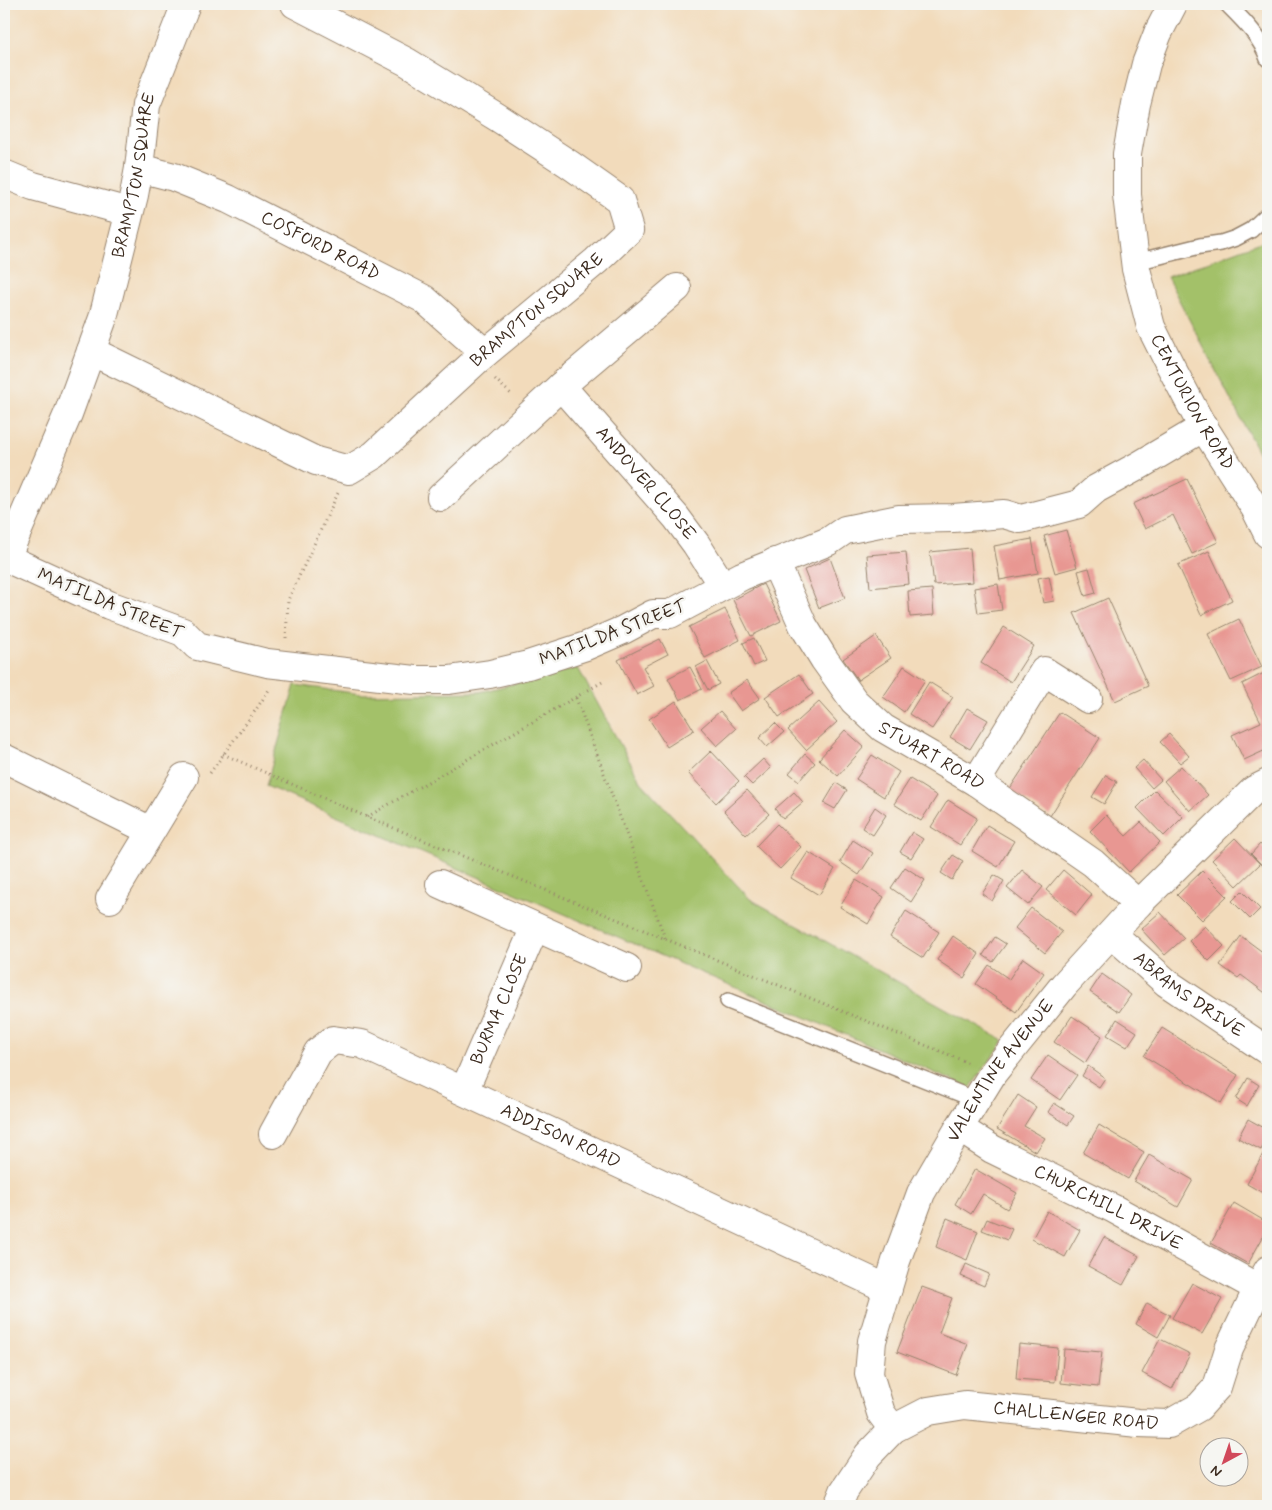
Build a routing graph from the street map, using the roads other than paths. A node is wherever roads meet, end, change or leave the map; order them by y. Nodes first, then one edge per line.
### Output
1 (186, 4) edge
2 (295, 4) edge
3 (1173, 4) edge
4 (1227, 4) edge
5 (1268, 59) edge
6 (139, 168) junction
7 (4, 174) edge
8 (129, 212) junction
9 (1268, 214) edge
10 (1136, 262) junction
11 (677, 288) dead end
12 (91, 351) junction
13 (481, 357) junction
14 (561, 386) junction
15 (1204, 427) junction
16 (440, 497) dead end
17 (1268, 534) edge
18 (5, 558) edge
19 (775, 562) junction
20 (722, 585) junction
21 (1088, 699) dead end
22 (4, 758) edge
23 (184, 777) dead end
24 (976, 782) junction
25 (1268, 782) edge
26 (151, 831) junction
27 (440, 884) dead end
28 (110, 899) dead end
29 (1138, 904) junction
30 (535, 926) junction
31 (1112, 934) junction
32 (628, 968) dead end
33 (728, 1001) dead end
34 (1268, 1051) edge
35 (464, 1091) junction
36 (976, 1100) junction
37 (958, 1128) junction
38 (273, 1134) dead end
39 (1263, 1279) edge
40 (888, 1289) junction
41 (893, 1429) junction
42 (838, 1506) edge

1 - 6 street, BRAMPTON SQUARE
2 - 13 street, BRAMPTON SQUARE
3 - 10 street, CENTURION ROAD
4 - 5 lane
6 - 8 street, BRAMPTON SQUARE
6 - 13 street, COSFORD ROAD
7 - 8 street
8 - 12 street, BRAMPTON SQUARE
9 - 10 lane
10 - 15 street, CENTURION ROAD
11 - 14 street
12 - 13 street, BRAMPTON SQUARE
12 - 18 street, BRAMPTON SQUARE
14 - 16 street
14 - 20 street, ANDOVER CLOSE
15 - 17 street, CENTURION ROAD
15 - 19 street, MATILDA STREET
18 - 20 street, MATILDA STREET
19 - 20 street, MATILDA STREET
19 - 24 street, STUART ROAD
21 - 24 street
22 - 26 street
23 - 26 street
24 - 29 street, STUART ROAD
25 - 29 street, VALENTINE AVENUE
26 - 28 street
27 - 30 street
29 - 31 street, VALENTINE AVENUE
30 - 32 street
30 - 35 street, BURMA CLOSE
31 - 34 street, ABRAMS DRIVE
31 - 36 street, VALENTINE AVENUE
33 - 36 lane
35 - 38 street, ADDISON ROAD
35 - 40 street, ADDISON ROAD
36 - 37 street, VALENTINE AVENUE
37 - 39 street, CHURCHILL DRIVE
37 - 40 street, VALENTINE AVENUE
39 - 41 street, CHALLENGER ROAD
40 - 41 street, VALENTINE AVENUE
41 - 42 street, CHALLENGER ROAD

